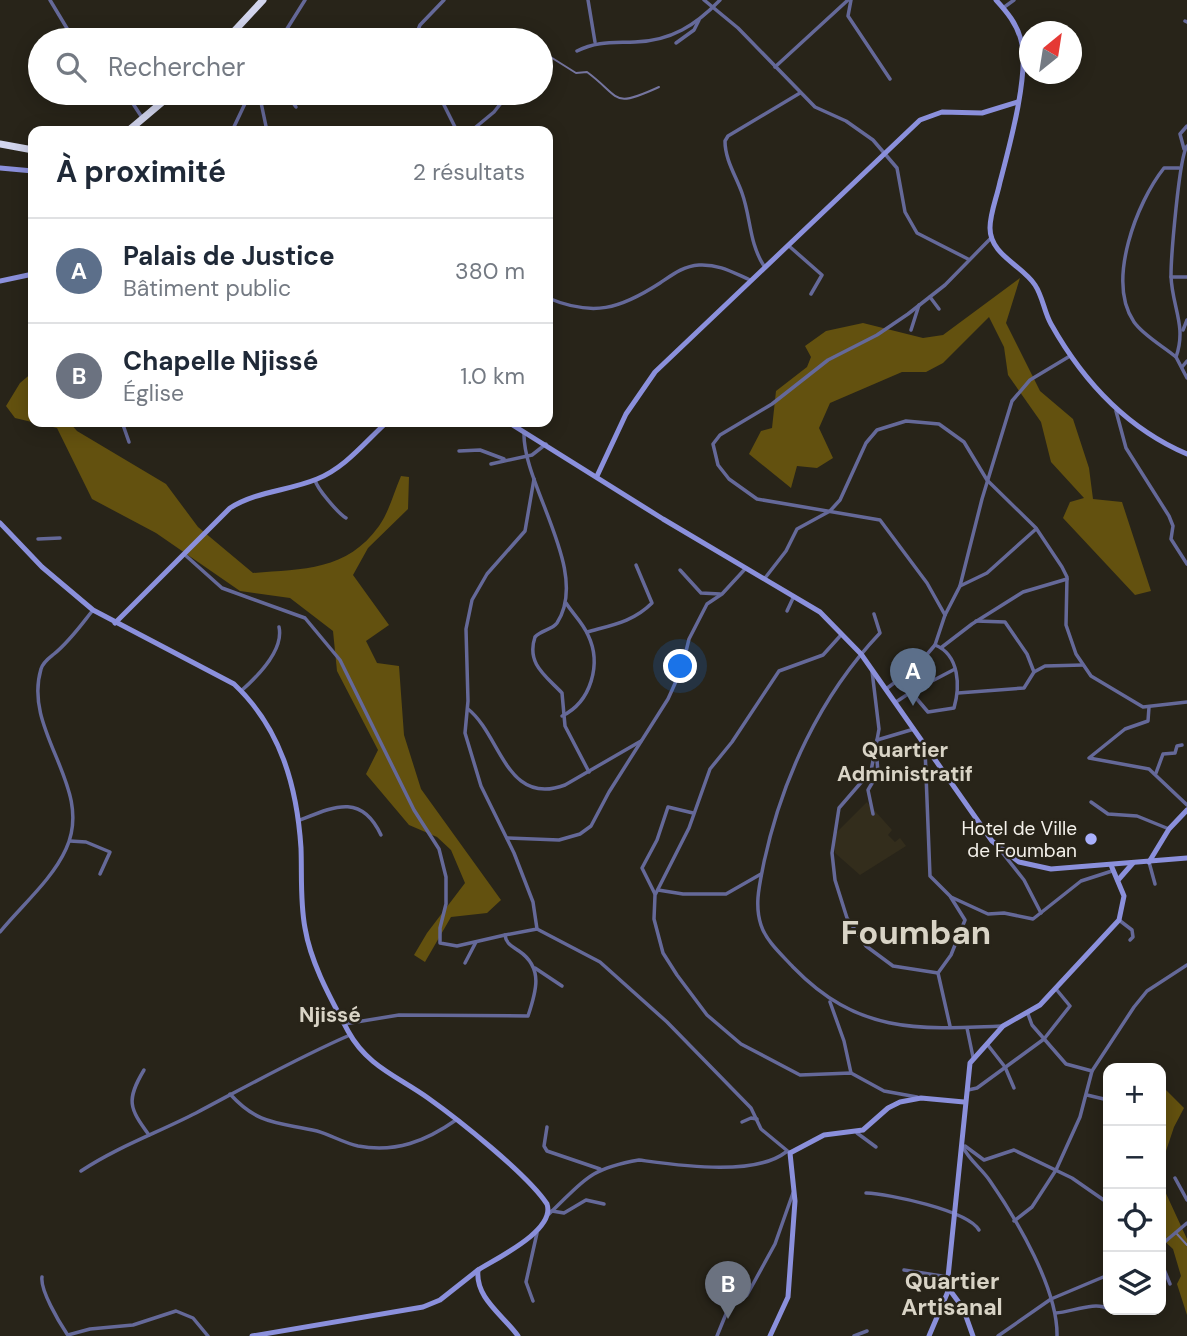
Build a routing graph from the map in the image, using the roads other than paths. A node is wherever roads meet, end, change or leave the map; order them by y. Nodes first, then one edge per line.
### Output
1 (50, 0) edge
2 (263, 0) edge
3 (305, 0) edge
4 (443, 0) edge
5 (588, 0) edge
6 (704, 0) edge
7 (720, 0) edge
8 (849, 0) edge
9 (996, 0) edge
10 (1014, 0) edge
11 (713, 7) junction
12 (1003, 8) junction
13 (700, 19) junction
14 (67, 28) edge
15 (237, 28) edge
16 (288, 28) edge
17 (419, 28) edge
18 (595, 42) junction
19 (676, 43) dead end
20 (578, 51) dead end
21 (775, 68) junction
22 (890, 79) dead end
23 (800, 93) junction
24 (1018, 102) junction
25 (134, 105) edge
26 (160, 105) edge
27 (244, 105) edge
28 (262, 105) edge
29 (444, 105) edge
30 (500, 105) edge
31 (144, 120) junction
32 (135, 126) edge
33 (234, 126) edge
34 (266, 126) edge
35 (454, 126) edge
36 (477, 126) edge
37 (1187, 126) edge
38 (0, 144) edge
39 (1186, 148) edge
40 (28, 149) edge
41 (885, 152) junction
42 (0, 168) edge
43 (1179, 168) junction
44 (28, 171) edge
45 (991, 239) junction
46 (787, 244) junction
47 (968, 259) junction
48 (764, 266) junction
49 (28, 275) edge
50 (1171, 277) junction
51 (1187, 277) edge
52 (750, 280) junction
53 (0, 281) edge
54 (811, 294) dead end
55 (930, 297) junction
56 (553, 299) edge
57 (920, 303) junction
58 (939, 309) dead end
59 (1187, 320) edge
60 (911, 330) dead end
61 (1182, 332) junction
62 (1070, 355) junction
63 (1176, 357) junction
64 (1187, 361) edge
65 (1182, 367) junction
66 (1187, 378) edge
67 (1116, 411) junction
68 (124, 427) edge
69 (382, 427) edge
70 (516, 427) edge
71 (524, 432) junction
72 (129, 442) dead end
73 (546, 444) junction
74 (459, 451) dead end
75 (1187, 454) edge
76 (525, 457) junction
77 (506, 460) junction
78 (491, 464) dead end
79 (597, 476) junction
80 (534, 479) junction
81 (987, 480) junction
82 (315, 481) junction
83 (830, 511) junction
84 (346, 518) dead end
85 (0, 523) edge
86 (1036, 528) junction
87 (60, 538) dead end
88 (38, 539) dead end
89 (183, 553) junction
90 (1187, 564) edge
91 (636, 565) dead end
92 (746, 568) junction
93 (680, 570) dead end
94 (765, 578) junction
95 (1067, 579) junction
96 (960, 586) junction
97 (722, 594) junction
98 (794, 594) junction
99 (565, 601) junction
100 (93, 610) junction
101 (787, 611) dead end
102 (874, 614) dead end
103 (945, 615) junction
104 (976, 621) junction
105 (115, 623) junction
106 (279, 627) dead end
107 (587, 632) junction
108 (843, 633) junction
109 (935, 645) junction
110 (942, 647) junction
111 (861, 654) junction
112 (1083, 665) junction
113 (956, 668) junction
114 (872, 669) junction
115 (1034, 672) junction
116 (886, 689) junction
117 (241, 691) junction
118 (911, 692) junction
119 (958, 693) junction
120 (896, 702) junction
121 (1187, 702) edge
122 (1149, 707) junction
123 (468, 709) junction
124 (562, 716) junction
125 (914, 729) junction
126 (645, 738) junction
127 (877, 740) junction
128 (1182, 745) dead end
129 (925, 746) junction
130 (876, 758) junction
131 (589, 772) junction
132 (1156, 774) junction
133 (1091, 802) dead end
134 (1187, 808) edge
135 (693, 813) junction
136 (873, 814) dead end
137 (298, 821) junction
138 (1169, 829) junction
139 (381, 835) dead end
140 (507, 838) junction
141 (69, 841) junction
142 (1001, 851) junction
143 (1187, 858) edge
144 (1149, 862) junction
145 (1133, 863) junction
146 (1112, 868) junction
147 (100, 874) dead end
148 (762, 874) junction
149 (1119, 879) junction
150 (1155, 884) dead end
151 (656, 892) junction
152 (950, 896) junction
153 (1041, 913) junction
154 (1119, 920) junction
155 (537, 929) junction
156 (0, 932) edge
157 (505, 935) junction
158 (1130, 940) dead end
159 (476, 942) junction
160 (465, 963) dead end
161 (1187, 965) edge
162 (535, 968) junction
163 (937, 973) junction
164 (562, 986) dead end
165 (1056, 989) junction
166 (829, 1000) junction
167 (1028, 1014) junction
168 (344, 1024) junction
169 (950, 1026) junction
170 (1003, 1026) junction
171 (967, 1027) junction
172 (350, 1035) junction
173 (1044, 1039) junction
174 (985, 1043) junction
175 (973, 1057) junction
176 (1005, 1068) junction
177 (144, 1070) dead end
178 (1092, 1071) junction
179 (851, 1073) junction
180 (1014, 1088) dead end
181 (966, 1090) junction
182 (230, 1094) junction
183 (1087, 1096) junction
184 (921, 1098) junction
185 (1103, 1099) edge
186 (964, 1101) junction
187 (757, 1119) junction
188 (456, 1121) junction
189 (742, 1122) dead end
190 (547, 1127) dead end
191 (858, 1133) junction
192 (149, 1135) junction
193 (962, 1144) junction
194 (876, 1147) dead end
195 (788, 1153) junction
196 (600, 1169) junction
197 (1056, 1170) junction
198 (81, 1171) dead end
199 (1175, 1178) dead end
200 (794, 1188) junction
201 (866, 1193) dead end
202 (1103, 1200) edge
203 (1187, 1200) edge
204 (604, 1204) dead end
205 (550, 1212) junction
206 (954, 1215) junction
207 (1014, 1221) junction
208 (1187, 1223) edge
209 (537, 1230) junction
210 (979, 1230) dead end
211 (1166, 1239) edge
212 (478, 1270) junction
213 (904, 1270) dead end
214 (1166, 1274) edge
215 (948, 1276) junction
216 (1103, 1277) edge
217 (42, 1278) dead end
218 (1170, 1284) dead end
219 (949, 1289) junction
220 (1051, 1299) junction
221 (533, 1301) dead end
222 (1103, 1307) edge
223 (1055, 1313) junction
224 (867, 1331) dead end
225 (68, 1336) edge
226 (208, 1336) edge
227 (252, 1336) edge
228 (518, 1336) edge
229 (717, 1336) edge
230 (770, 1336) edge
231 (854, 1336) edge
232 (929, 1336) edge
233 (973, 1336) edge
234 (998, 1336) edge
235 (1057, 1336) edge

1 - 14 street
2 - 15 highway
3 - 16 street
4 - 17 street
5 - 18 street
6 - 11 street
7 - 11 street
8 - 21 street
8 - 22 street
9 - 12 main road
10 - 12 street
11 - 13 street
11 - 21 street
12 - 24 main road
13 - 18 street
13 - 19 street
18 - 20 street
21 - 23 street
23 - 41 street
23 - 48 street
24 - 41 main road
24 - 45 main road
25 - 31 street
26 - 31 highway
27 - 33 street
28 - 34 street
29 - 35 street
30 - 36 street
31 - 32 highway
37 - 39 street
38 - 40 highway
39 - 43 street
41 - 46 main road
41 - 47 street
42 - 44 main road
43 - 50 street
43 - 63 street
45 - 47 street
45 - 62 main road
46 - 48 main road
46 - 54 street
47 - 55 street
48 - 52 main road
49 - 53 main road
50 - 51 street
50 - 61 street
52 - 56 street
52 - 79 main road
55 - 57 street
55 - 58 street
57 - 60 street
57 - 83 street
59 - 61 street
61 - 63 street
62 - 67 main road
62 - 81 street
63 - 65 street
64 - 65 street
65 - 66 street
67 - 75 main road
67 - 90 street
68 - 72 street
69 - 82 main road
70 - 71 main road
71 - 73 main road
71 - 76 street
73 - 76 street
73 - 79 main road
74 - 77 street
76 - 77 street
76 - 80 street
77 - 78 street
79 - 92 main road
80 - 99 street
80 - 123 street
81 - 83 street
81 - 86 street
81 - 96 street
82 - 84 street
82 - 89 main road
83 - 94 street
83 - 103 street
85 - 100 main road
86 - 95 street
86 - 96 street
87 - 88 street
89 - 105 main road
89 - 159 street
91 - 107 street
92 - 94 main road
92 - 97 street
93 - 97 street
94 - 98 main road
95 - 104 street
95 - 112 street
96 - 103 street
97 - 126 street
98 - 101 street
98 - 108 main road
99 - 107 street
99 - 124 street
100 - 105 main road
100 - 141 street
102 - 111 street
103 - 109 street
104 - 110 street
104 - 115 street
105 - 117 main road
106 - 117 street
107 - 124 street
108 - 111 main road
108 - 135 street
109 - 110 street
109 - 116 street
110 - 113 street
111 - 114 main road
111 - 148 street
112 - 115 street
112 - 122 street
113 - 118 street
113 - 119 street
114 - 116 main road
114 - 127 street
115 - 119 street
116 - 120 main road
117 - 137 main road
118 - 119 street
118 - 120 street
120 - 125 main road
121 - 122 street
122 - 132 street
123 - 131 street
123 - 140 street
124 - 131 street
125 - 127 street
125 - 129 main road
126 - 131 street
126 - 140 street
127 - 130 street
128 - 132 street
129 - 142 main road
129 - 152 street
130 - 136 street
130 - 163 street
132 - 134 street
133 - 138 street
134 - 138 main road
135 - 151 street
135 - 151 street
137 - 139 street
137 - 168 main road
138 - 144 main road
140 - 155 street
141 - 147 street
141 - 156 street
142 - 146 main road
142 - 153 street
143 - 144 main road
144 - 145 main road
144 - 150 street
145 - 146 main road
145 - 149 main road
146 - 149 main road
146 - 153 street
148 - 151 street
148 - 166 street
149 - 154 main road
151 - 179 street
152 - 153 street
152 - 163 street
154 - 158 street
154 - 165 main road
155 - 157 street
155 - 187 street
157 - 159 street
157 - 162 street
159 - 160 street
161 - 178 street
162 - 164 street
162 - 168 street
163 - 169 street
165 - 167 main road
165 - 173 street
166 - 169 street
166 - 179 street
167 - 170 main road
167 - 173 street
168 - 172 main road
169 - 171 street
170 - 171 street
170 - 174 main road
171 - 175 street
172 - 182 street
172 - 188 main road
173 - 176 street
173 - 178 street
174 - 175 main road
174 - 176 street
175 - 181 main road
176 - 180 street
176 - 181 street
177 - 192 street
178 - 183 street
179 - 184 street
181 - 186 main road
182 - 188 street
182 - 192 street
183 - 185 street
183 - 197 street
184 - 186 main road
184 - 191 main road
186 - 193 main road
187 - 189 street
187 - 195 street
188 - 205 main road
190 - 196 street
191 - 194 street
191 - 195 main road
192 - 198 street
193 - 197 street
193 - 206 main road
193 - 207 street
195 - 196 street
195 - 200 main road
196 - 205 street
197 - 202 street
197 - 207 street
199 - 203 street
200 - 229 street
200 - 230 main road
201 - 206 street
204 - 205 street
205 - 209 main road
206 - 210 street
206 - 215 main road
207 - 220 street
208 - 211 street
209 - 212 main road
209 - 221 street
212 - 227 main road
212 - 228 main road
213 - 215 street
214 - 218 street
215 - 219 main road
216 - 220 street
217 - 225 street
219 - 232 main road
219 - 233 main road
220 - 223 street
220 - 234 street
222 - 223 street
223 - 235 street
224 - 231 street
225 - 226 street

